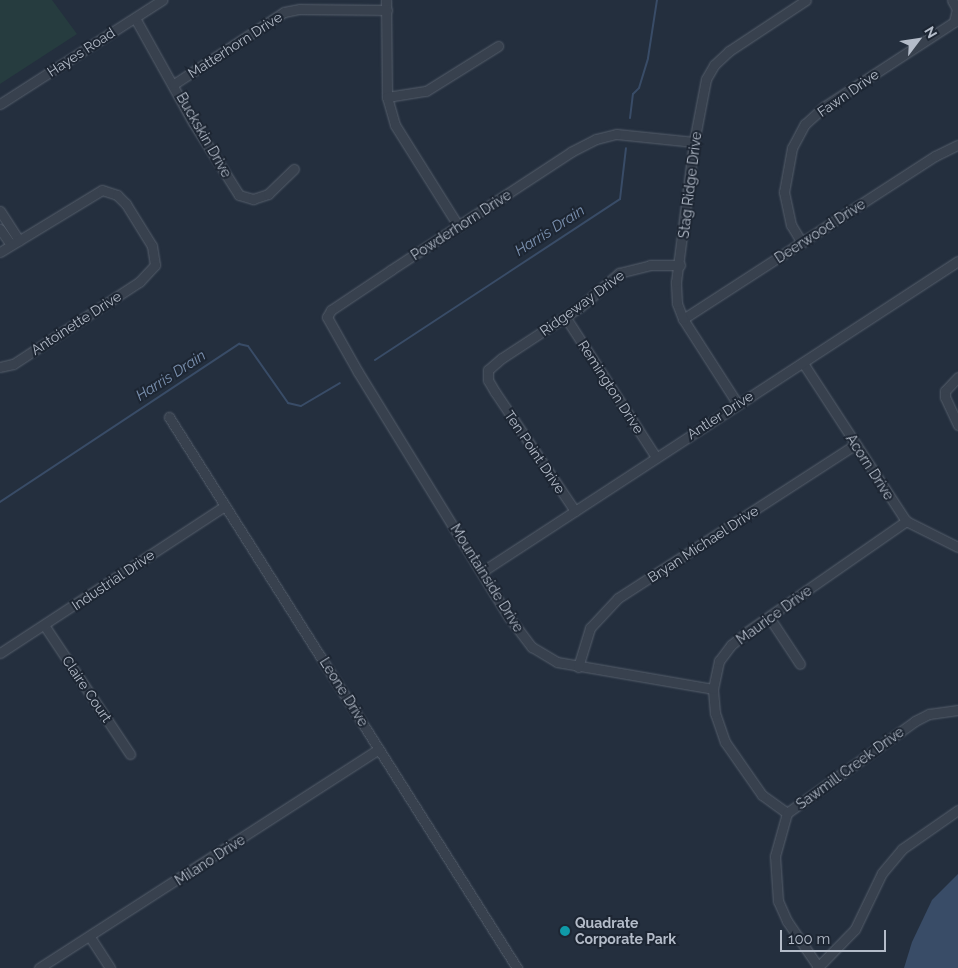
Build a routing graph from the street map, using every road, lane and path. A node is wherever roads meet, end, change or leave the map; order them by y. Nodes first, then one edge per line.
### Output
1 (162, 0) edge
2 (386, 0) edge
3 (806, 0) edge
4 (952, 0) edge
5 (387, 10) junction
6 (135, 18) junction
7 (498, 46) dead end
8 (174, 84) junction
9 (387, 97) junction
10 (0, 104) edge
11 (694, 142) junction
12 (958, 145) edge
13 (294, 169) dead end
14 (0, 211) edge
15 (459, 227) junction
16 (0, 229) edge
17 (19, 240) junction
18 (802, 243) junction
19 (11, 245) junction
20 (0, 252) edge
21 (958, 261) edge
22 (680, 264) junction
23 (566, 318) junction
24 (683, 319) junction
25 (803, 363) junction
26 (0, 367) edge
27 (958, 377) edge
28 (495, 392) joint
29 (376, 401) joint
30 (737, 403) junction
31 (169, 417) dead end
32 (958, 425) edge
33 (856, 444) junction
34 (656, 457) junction
35 (225, 506) junction
36 (575, 511) junction
37 (906, 521) junction
38 (958, 547) edge
39 (483, 571) junction
40 (769, 617) junction
41 (44, 625) junction
42 (0, 654) edge
43 (800, 664) dead end
44 (578, 667) junction
45 (712, 689) junction
46 (958, 710) edge
47 (379, 749) junction
48 (130, 754) dead end
49 (958, 810) edge
50 (788, 813) junction
51 (90, 938) junction
52 (39, 968) edge
53 (110, 968) edge
54 (517, 968) edge
55 (818, 968) edge

1 - 6 street, Hayes Road
2 - 5 street
3 - 11 street, Stag Ridge Drive
4 - 18 street, Fawn Drive
5 - 8 street, Matterhorn Drive
5 - 9 street
6 - 8 street, Buckskin Drive
6 - 10 street, Hayes Road
7 - 9 street
8 - 13 street, Buckskin Drive
9 - 15 street
11 - 15 street, Powderhorn Drive
11 - 22 street, Stag Ridge Drive
12 - 18 street, Deerwood Drive
14 - 17 street
15 - 29 street, Powderhorn Drive
16 - 19 street
17 - 19 street
17 - 26 street, Antoinette Drive
18 - 24 street, Deerwood Drive
19 - 20 street
21 - 25 street, Antler Drive
22 - 23 street, Ridgeway Drive
22 - 24 street, Stag Ridge Drive
23 - 28 street, Ridgeway Drive
23 - 34 street, Remington Drive
24 - 30 street, Stag Ridge Drive
25 - 30 street, Antler Drive
25 - 33 street, Acorn Drive
27 - 32 street
28 - 36 street, Ten Point Drive
29 - 39 street, Mountainside Drive
30 - 34 street, Antler Drive
31 - 35 street, Leone Drive
33 - 37 street, Acorn Drive
33 - 44 street, Bryan Michael Drive
34 - 36 street, Antler Drive
35 - 41 street, Industrial Drive
35 - 47 street, Leone Drive
36 - 39 street, Antler Drive
37 - 38 street
37 - 40 street, Maurice Drive
39 - 44 street, Mountainside Drive
40 - 43 street
40 - 45 street, Maurice Drive
41 - 42 street, Industrial Drive
41 - 48 street, Claire Court
44 - 45 street, Mountainside Drive
45 - 50 street, Maurice Drive
46 - 50 street, Sawmill Creek Drive
47 - 51 street, Milano Drive
47 - 54 street, Leone Drive
49 - 55 street
50 - 55 street, Sawmill Creek Drive
51 - 52 street, Milano Drive
51 - 53 street

